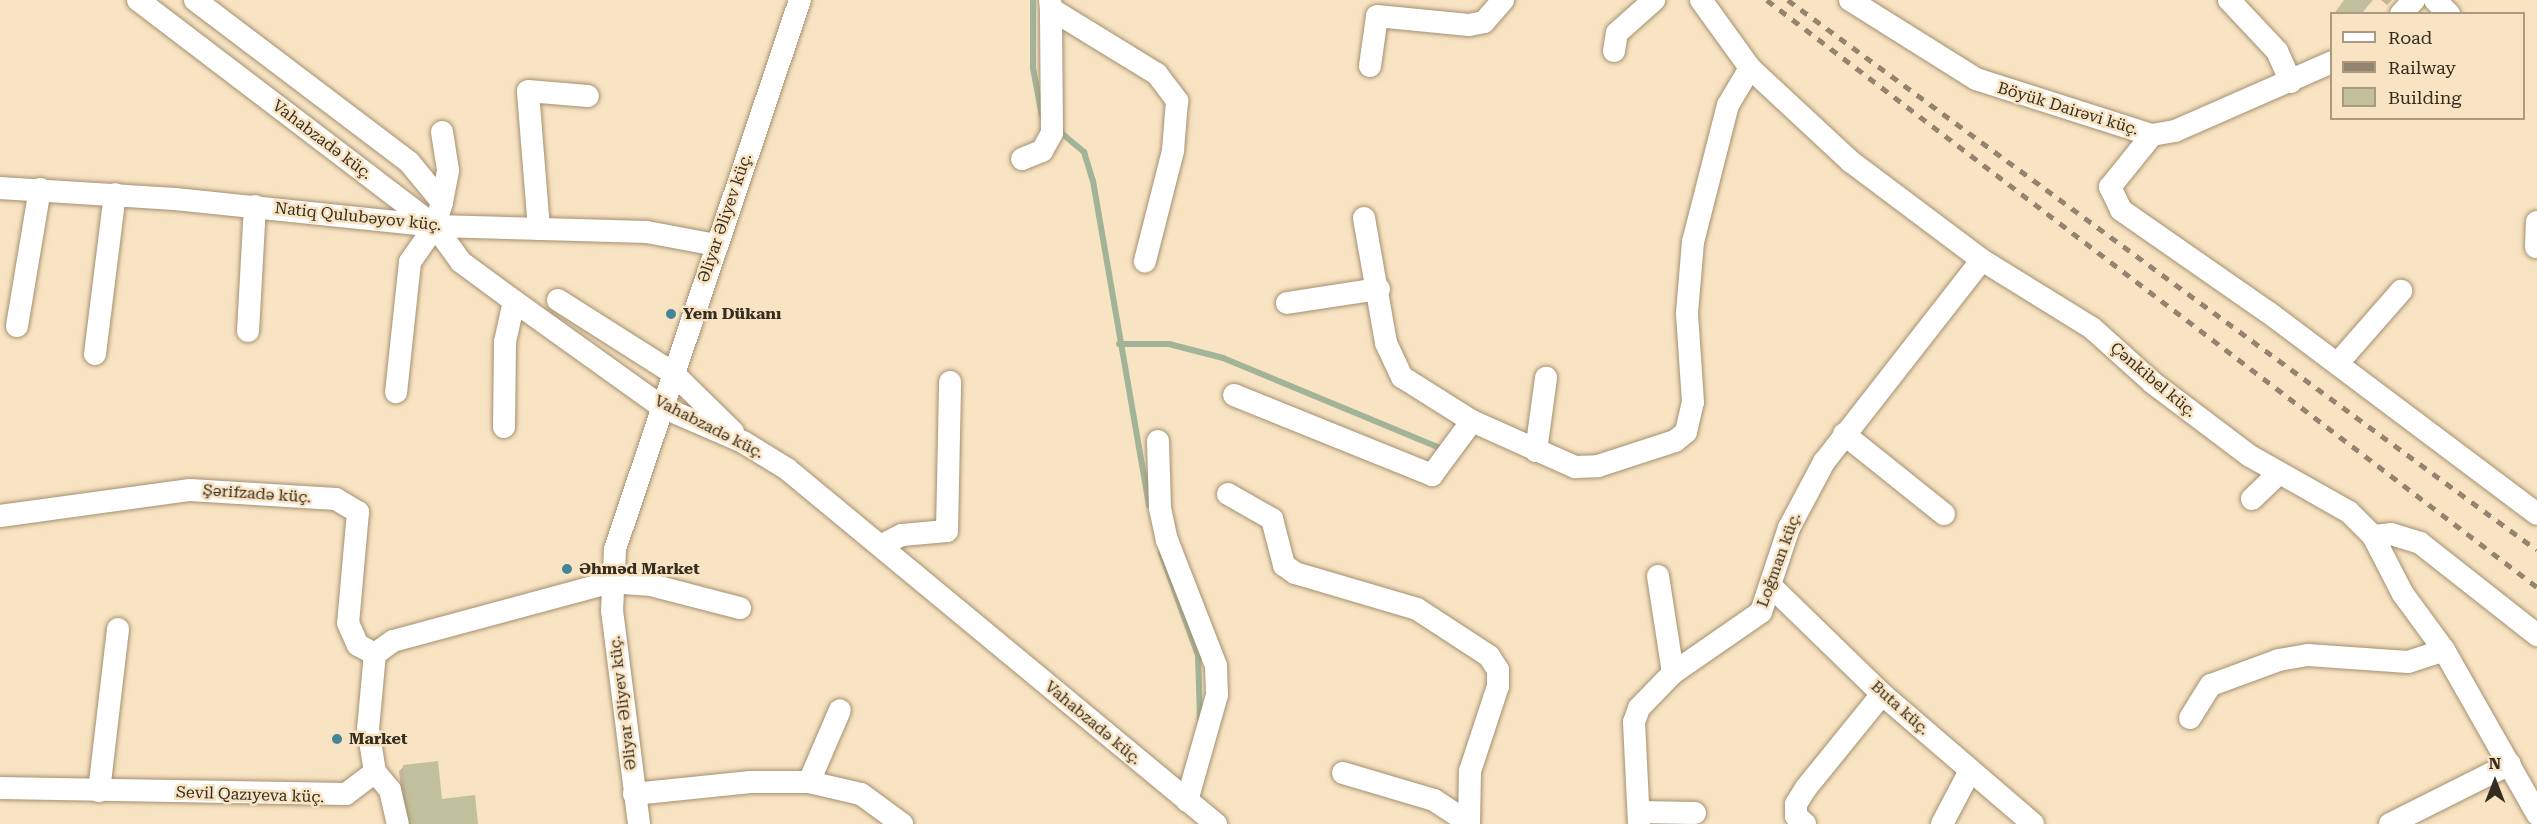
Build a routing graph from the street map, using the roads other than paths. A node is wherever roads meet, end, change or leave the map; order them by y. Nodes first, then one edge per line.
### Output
1 (138, 0) edge
2 (195, 0) edge
3 (800, 0) edge
4 (1503, 0) edge
5 (1654, 0) edge
6 (1701, 0) edge
7 (1850, 0) edge
8 (2229, 0) edge
9 (2414, 0) edge
10 (2435, 0) edge
11 (1051, 5) edge
12 (2403, 12) edge
13 (2447, 12) edge
14 (1614, 51) dead end
15 (2330, 62) edge
16 (1370, 66) dead end
17 (1750, 68) junction
18 (2291, 82) junction
19 (588, 96) dead end
20 (442, 132) dead end
21 (2152, 135) junction
22 (1022, 159) dead end
23 (0, 188) edge
24 (40, 189) junction
25 (116, 194) junction
26 (442, 202) junction
27 (255, 206) junction
28 (1364, 218) dead end
29 (2537, 222) edge
30 (435, 226) junction
31 (539, 229) junction
32 (716, 245) junction
33 (2536, 247) edge
34 (1982, 260) junction
35 (1145, 261) dead end
36 (1379, 289) junction
37 (2401, 291) dead end
38 (558, 300) dead end
39 (514, 301) junction
40 (1287, 303) dead end
41 (17, 326) dead end
42 (248, 331) dead end
43 (95, 354) dead end
44 (2338, 363) junction
45 (673, 373) junction
46 (1546, 378) dead end
47 (950, 382) dead end
48 (396, 392) dead end
49 (1234, 395) dead end
50 (662, 407) junction
51 (1472, 421) junction
52 (504, 427) dead end
53 (1844, 434) junction
54 (1158, 441) dead end
55 (743, 442) junction
56 (1536, 451) junction
57 (2278, 474) junction
58 (1228, 494) dead end
59 (2252, 499) dead end
60 (1944, 514) dead end
61 (2537, 514) edge
62 (0, 516) edge
63 (2373, 536) junction
64 (882, 545) junction
65 (1658, 576) dead end
66 (611, 582) junction
67 (1772, 587) junction
68 (740, 608) dead end
69 (118, 629) dead end
70 (2537, 635) edge
71 (2444, 650) junction
72 (375, 654) junction
73 (1672, 673) junction
74 (1882, 694) junction
75 (840, 710) dead end
76 (2190, 718) dead end
77 (2510, 764) junction
78 (1970, 771) junction
79 (375, 772) junction
80 (1343, 773) dead end
81 (809, 782) junction
82 (0, 788) edge
83 (99, 791) junction
84 (634, 794) junction
85 (1187, 801) junction
86 (1695, 813) dead end
87 (2537, 814) edge
88 (1640, 818) edge
89 (398, 824) edge
90 (639, 824) edge
91 (902, 824) edge
92 (1216, 824) edge
93 (1468, 824) edge
94 (1805, 824) edge
95 (1942, 824) edge
96 (2033, 824) edge
97 (2390, 824) edge

1 - 30 street, Vahabzadə küç.
2 - 26 street
3 - 32 street, Əliyar Əliyev küç.
4 - 16 street
5 - 14 street
6 - 17 street, Çənkibel küç.
7 - 21 street, Böyük Dairəvi küç.
8 - 18 street
9 - 12 street
10 - 13 street
11 - 22 street
11 - 35 street
15 - 18 street, Böyük Dairəvi küç.
17 - 34 street, Çənkibel küç.
17 - 56 street
18 - 21 street, Böyük Dairəvi küç.
19 - 31 street
20 - 26 street
21 - 44 street
23 - 24 street, Natiq Qulubəyov küç.
24 - 25 street, Natiq Qulubəyov küç.
24 - 41 street
25 - 27 street, Natiq Qulubəyov küç.
25 - 43 street
26 - 30 street
27 - 30 street, Natiq Qulubəyov küç.
27 - 42 street
28 - 36 street
29 - 33 street
30 - 31 street, Natiq Qulubəyov küç.
30 - 39 street, Vahabzadə küç.
30 - 48 street
31 - 32 street, Natiq Qulubəyov küç.
32 - 45 street, Əliyar Əliyev küç.
34 - 53 street, Loğman küç.
34 - 57 street, Çənkibel küç.
36 - 40 street
36 - 51 street
37 - 44 street
38 - 45 street
39 - 50 street, Vahabzadə küç.
39 - 52 street
44 - 61 street
45 - 50 street, Əliyar Əliyev küç.
45 - 55 street
46 - 56 street
47 - 64 street
49 - 51 street
50 - 55 street, Vahabzadə küç.
50 - 66 street, Əliyar Əliyev küç.
51 - 56 street
53 - 60 street
53 - 67 street, Loğman küç.
54 - 85 street
55 - 64 street, Vahabzadə küç.
57 - 59 street
57 - 63 street, Çənkibel küç.
58 - 93 street
62 - 72 street, Şərifzadə küç.
63 - 70 street
63 - 71 street, Çənkibel küç.
64 - 85 street, Vahabzadə küç.
65 - 73 street
66 - 68 street
66 - 72 street
66 - 84 street, Əliyar Əliyev küç.
67 - 73 street, Loğman küç.
67 - 74 street, Buta küç.
69 - 83 street
71 - 76 street
71 - 77 street, Çənkibel küç.
72 - 79 street
73 - 88 street, Loğman küç.
74 - 78 street, Buta küç.
74 - 94 street
75 - 81 street
77 - 87 street, Çənkibel küç.
77 - 97 street
78 - 95 street
78 - 96 street, Buta küç.
79 - 83 street, Sevil Qazıyeva küç.
79 - 89 street
80 - 93 street
81 - 84 street
81 - 91 street
82 - 83 street, Sevil Qazıyeva küç.
84 - 90 street, Əliyar Əliyev küç.
85 - 92 street, Vahabzadə küç.
86 - 88 street

